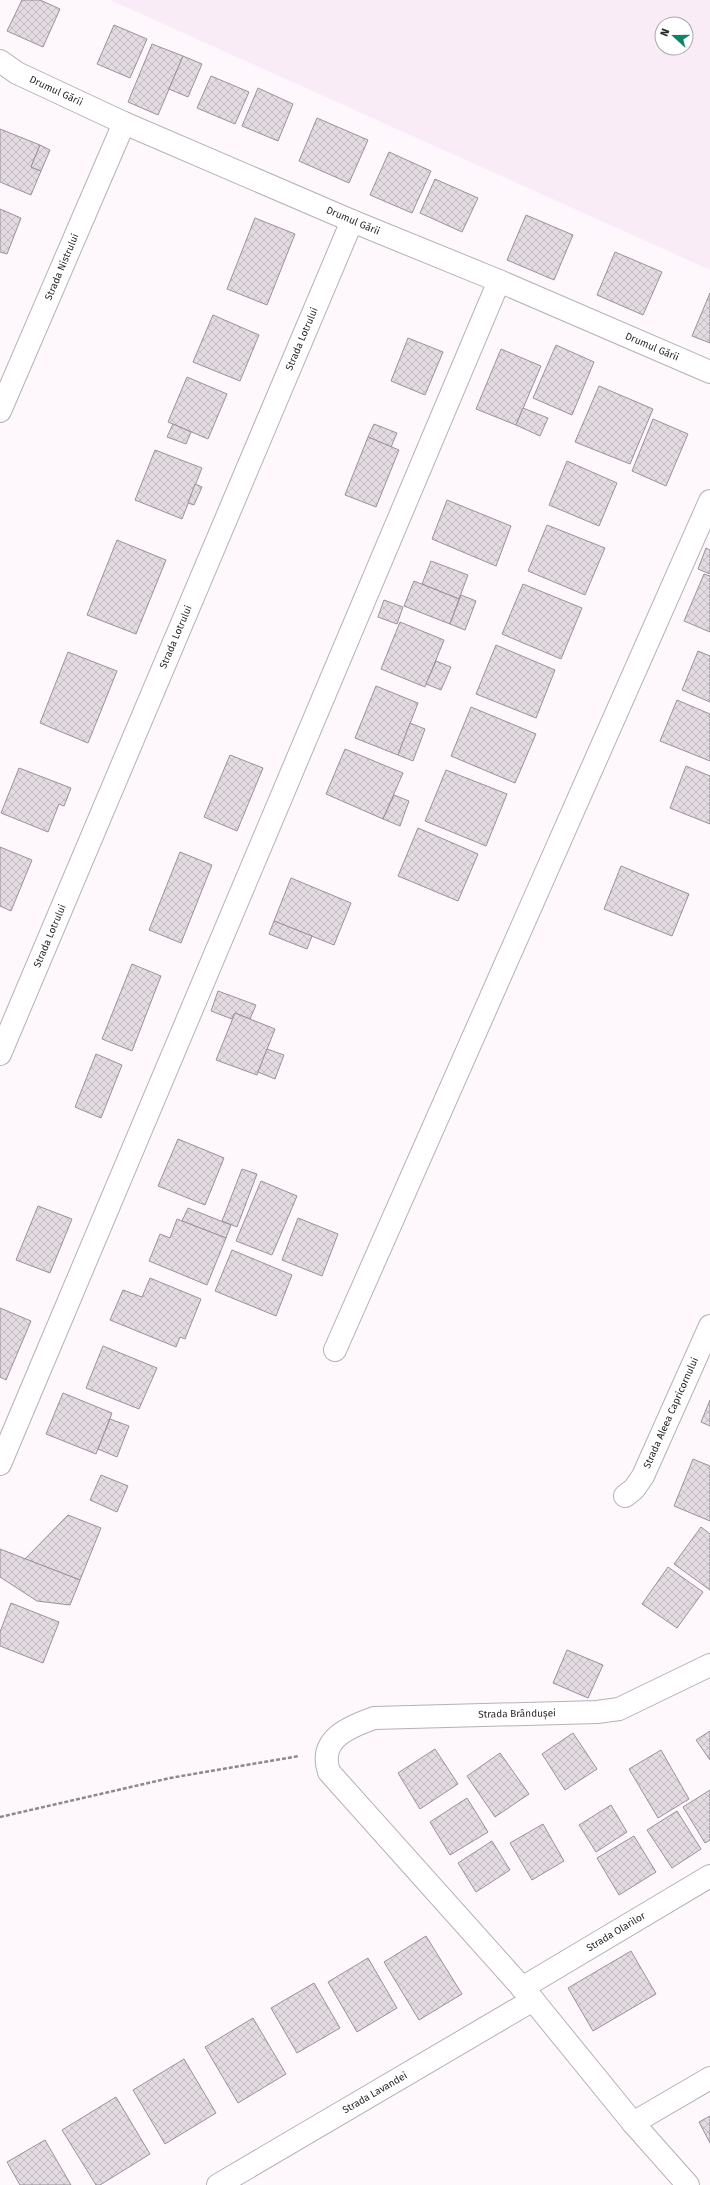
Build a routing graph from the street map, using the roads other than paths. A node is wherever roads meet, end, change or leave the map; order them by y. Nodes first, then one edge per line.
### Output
1 (0, 61) edge
2 (124, 123) junction
3 (352, 221) junction
4 (499, 281) junction
5 (710, 372) edge
6 (0, 411) edge
7 (710, 501) edge
8 (0, 1054) edge
9 (710, 1326) edge
10 (335, 1350) dead end
11 (0, 1464) edge
12 (626, 1496) dead end
13 (710, 1665) edge
14 (710, 1876) edge
15 (528, 1994) junction
16 (710, 2078) edge
17 (633, 2123) junction
18 (218, 2185) edge
19 (688, 2185) edge

1 - 2 street, Drumul Gării
2 - 3 street, Drumul Gării
2 - 6 street, Strada Nistrului
3 - 4 street, Drumul Gării
3 - 8 street, Strada Lotrului
4 - 5 street, Drumul Gării
4 - 11 street
7 - 10 street
9 - 12 street, Strada Aleea Capricornului
13 - 15 street, Strada Brândușei
14 - 15 street, Strada Olarilor
15 - 17 street
15 - 18 street, Strada Lavandei
16 - 17 street
17 - 19 street

